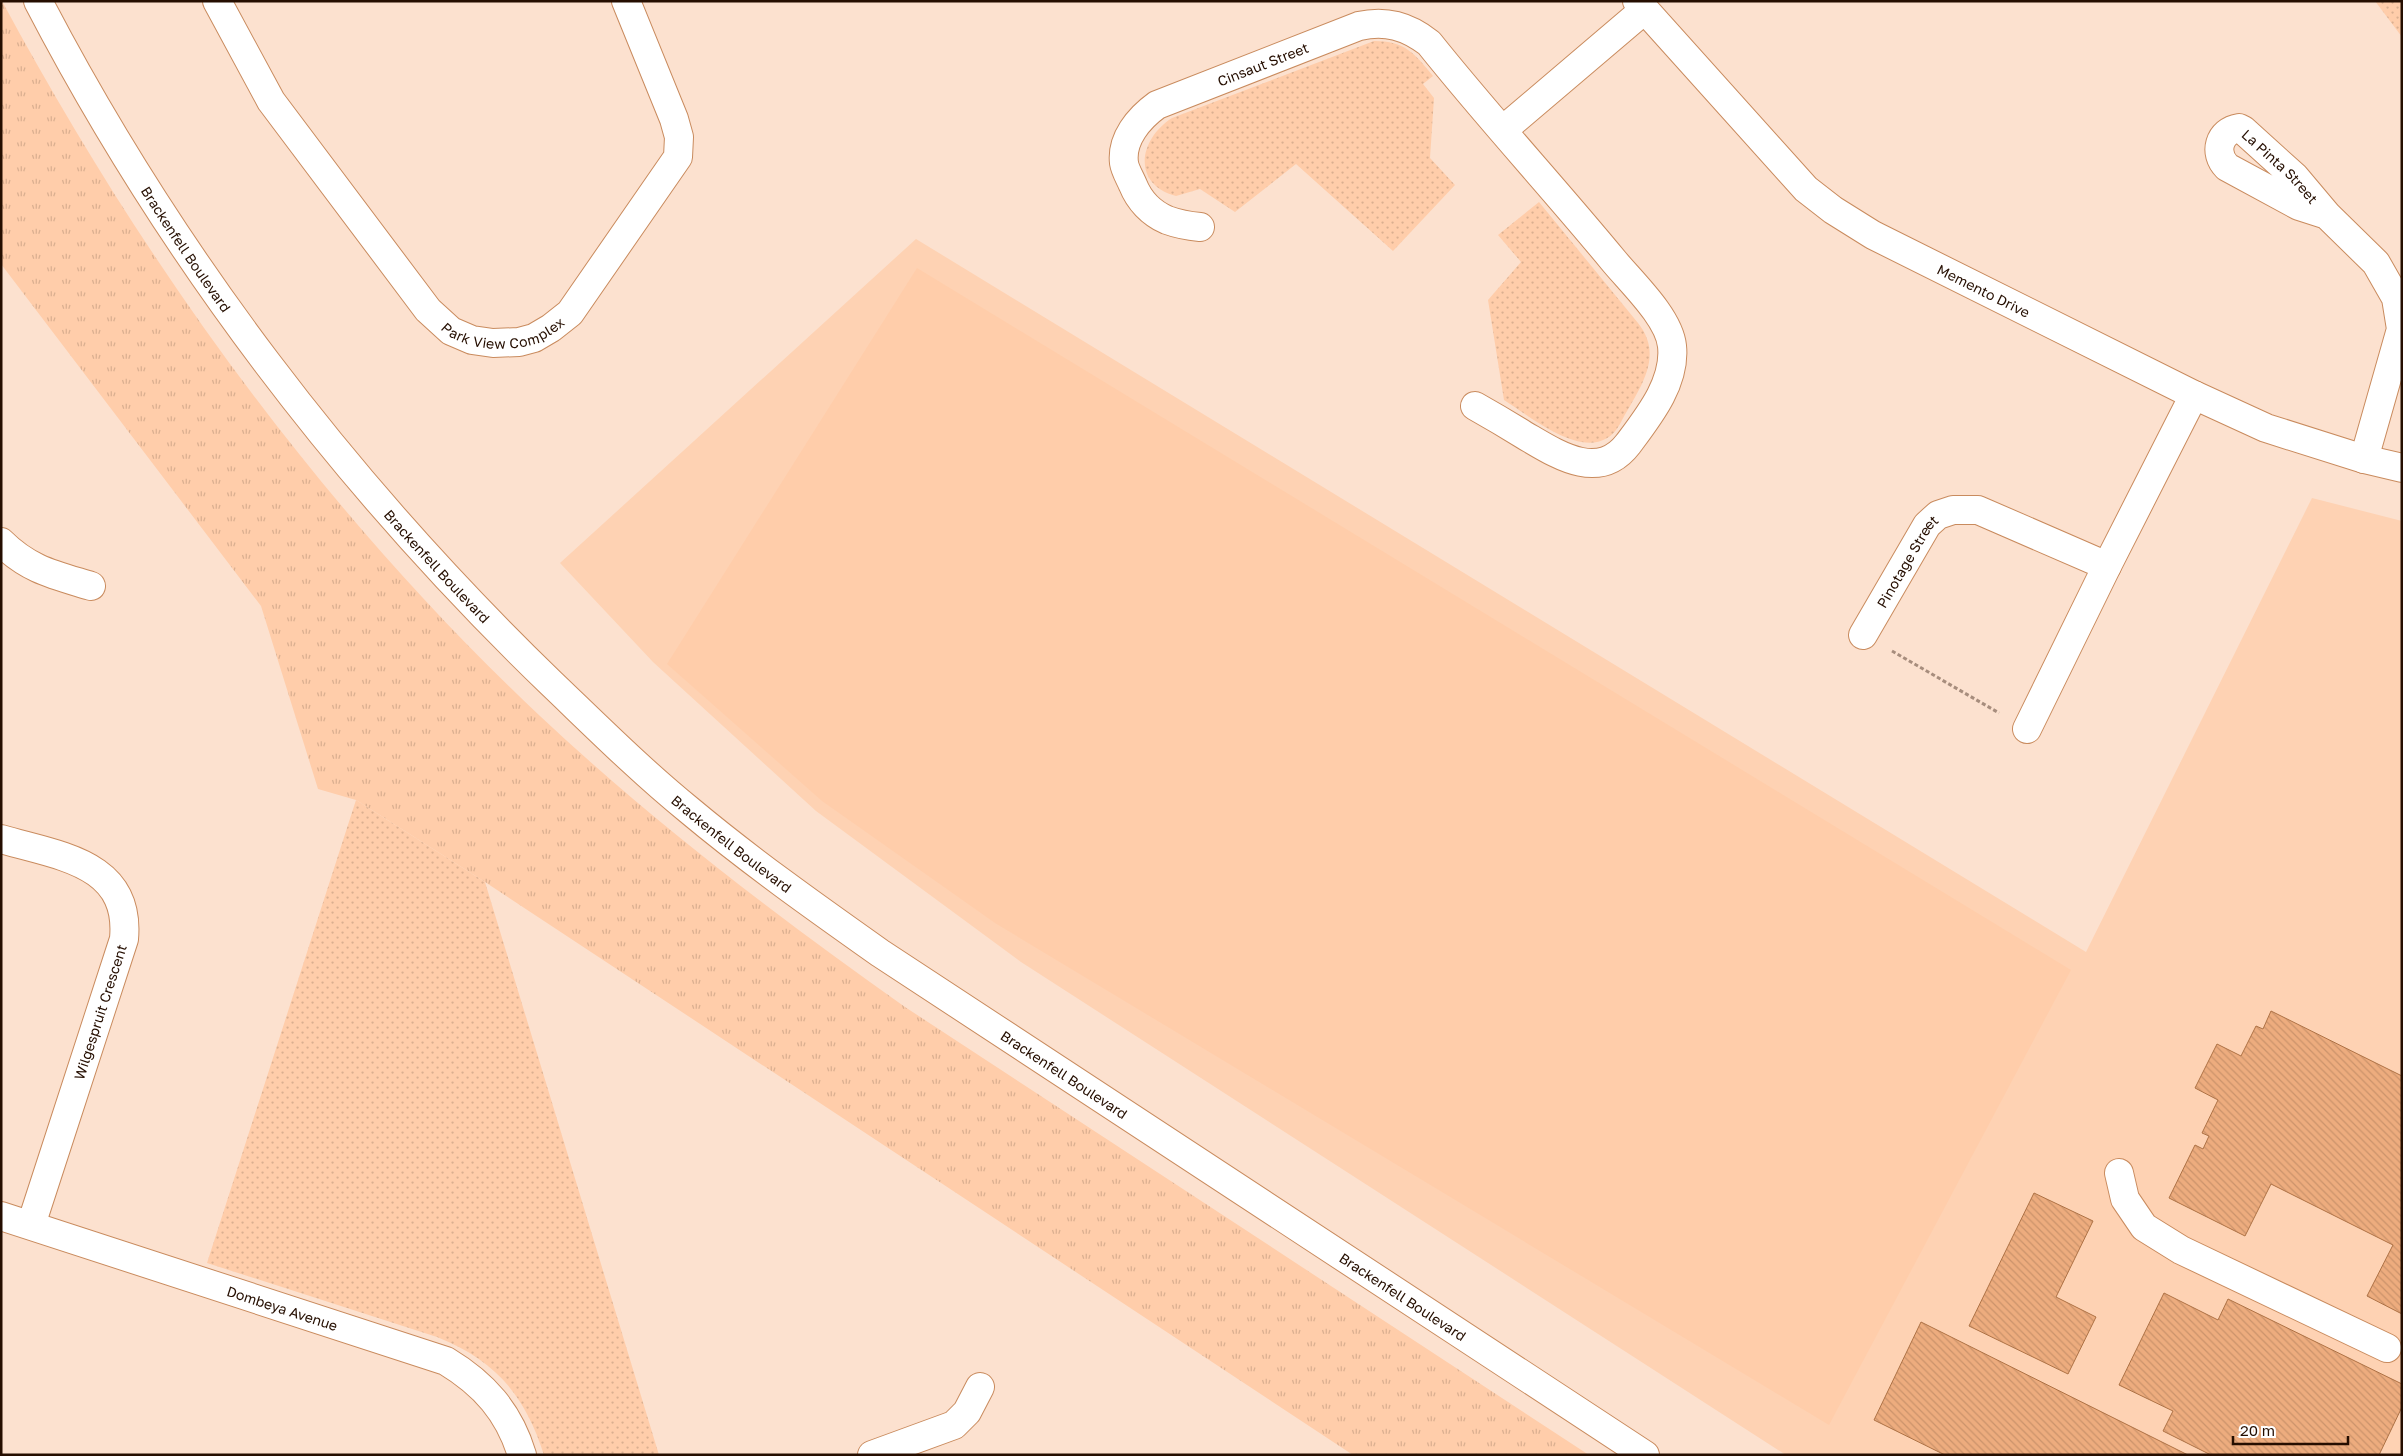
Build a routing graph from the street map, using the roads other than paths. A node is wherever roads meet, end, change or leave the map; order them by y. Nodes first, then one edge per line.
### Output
1 (38, 1) edge
2 (216, 1) edge
3 (626, 1) edge
4 (1641, 6) edge
5 (1503, 130) junction
6 (2327, 215) dead end
7 (1200, 227) dead end
8 (2194, 396) junction
9 (1475, 406) dead end
10 (2364, 459) junction
11 (2402, 468) edge
12 (1, 542) edge
13 (2106, 566) junction
14 (92, 586) dead end
15 (1863, 635) road end
16 (2027, 729) road end
17 (1, 839) edge
18 (2119, 1173) dead end
19 (1, 1216) edge
20 (31, 1225) junction
21 (2386, 1348) dead end
22 (980, 1388) dead end
23 (522, 1455) edge
24 (872, 1455) edge
25 (1645, 1455) edge

1 - 25 street, Brackenfell Boulevard
2 - 3 street, Park View Complex
4 - 5 street
4 - 8 street, Memento Drive
5 - 7 street, Cinsaut Street
5 - 9 street, Cinsaut Street
6 - 10 street, La Pinta Street
8 - 10 street, Memento Drive
8 - 13 street
10 - 11 street, Memento Drive
12 - 14 street
13 - 15 street, Pinotage Street
13 - 16 street
17 - 20 street, Wilgespruit Crescent
18 - 21 street
19 - 20 street, Dombeya Avenue
20 - 23 street, Dombeya Avenue
22 - 24 street

